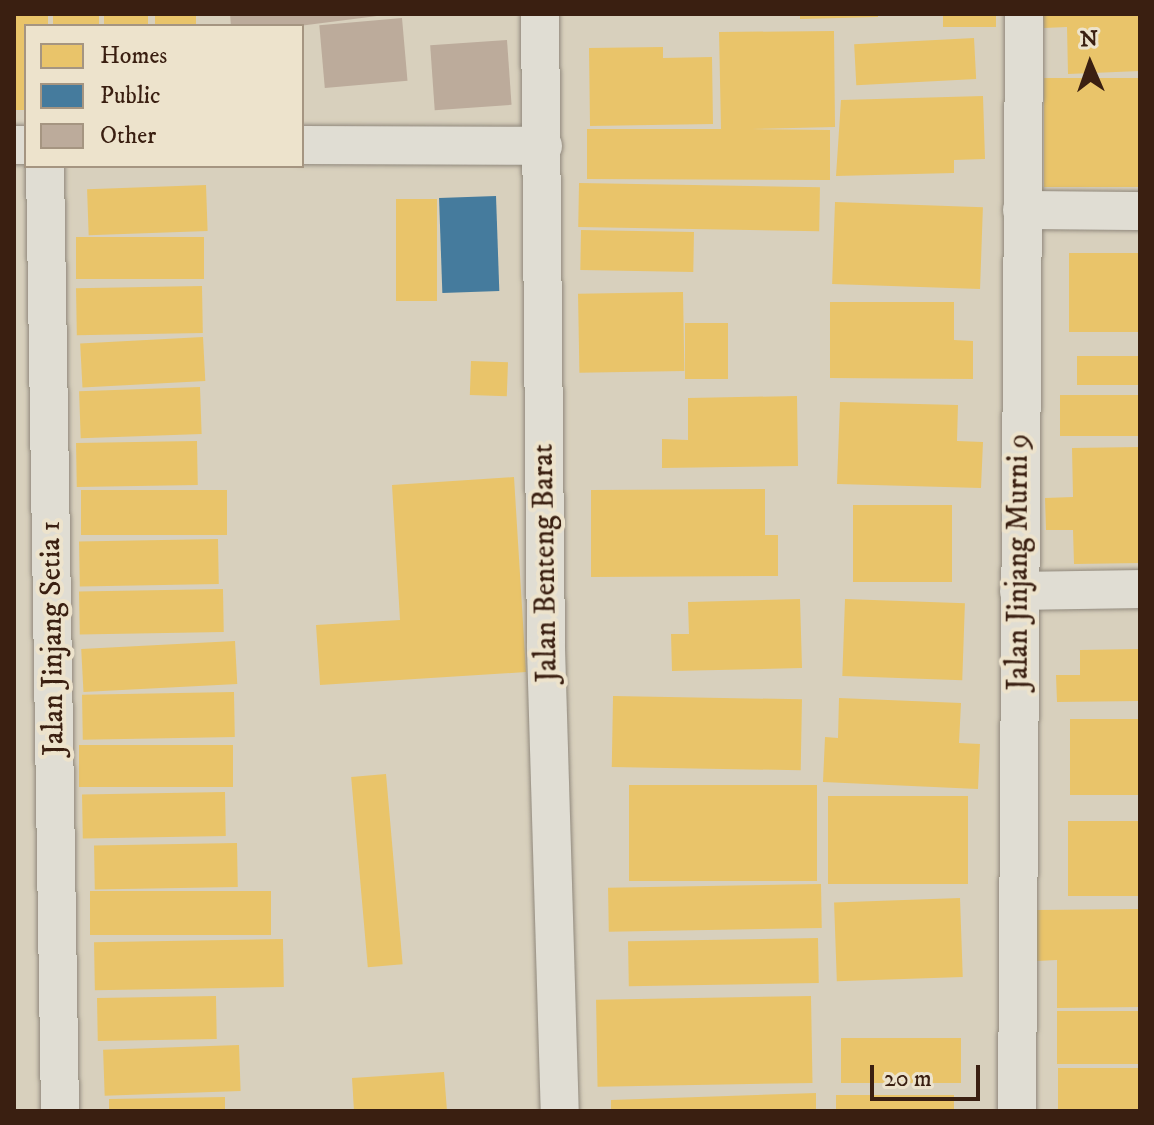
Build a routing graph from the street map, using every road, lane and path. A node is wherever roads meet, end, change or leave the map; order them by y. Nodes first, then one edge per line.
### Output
1 (540, 14) edge
2 (1024, 14) edge
3 (304, 145) edge
4 (543, 146) junction
5 (45, 168) edge
6 (1022, 210) junction
7 (1140, 211) edge
8 (1140, 589) edge
9 (1019, 591) junction
10 (60, 1111) edge
11 (560, 1111) edge
12 (1017, 1111) edge

1 - 4 street, Jalan Benteng Barat
2 - 6 street, Jalan Jinjang Murni 9
3 - 4 street
4 - 11 street, Jalan Benteng Barat
5 - 10 street, Jalan Jinjang Setia 1
6 - 7 street
6 - 9 street, Jalan Jinjang Murni 9
8 - 9 street
9 - 12 street, Jalan Jinjang Murni 9

